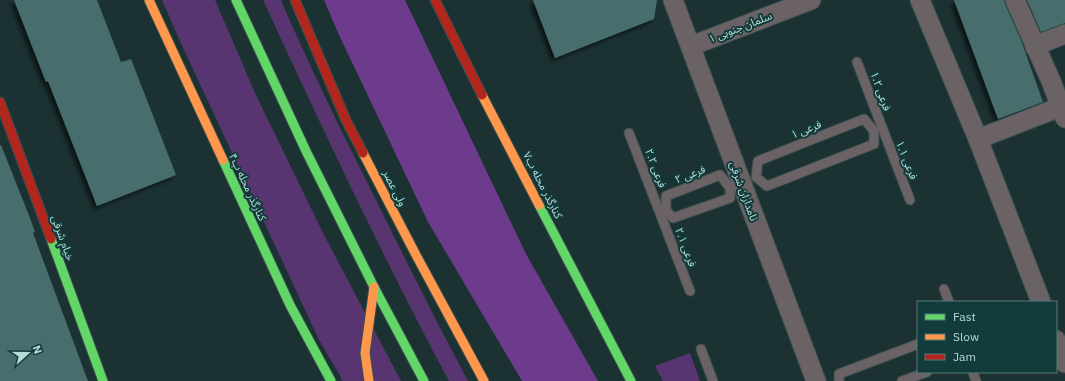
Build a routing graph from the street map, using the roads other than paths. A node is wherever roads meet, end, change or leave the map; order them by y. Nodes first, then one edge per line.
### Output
1 (149, 0) edge
2 (236, 0) edge
3 (295, 0) edge
4 (435, 0) edge
5 (673, 0) edge
6 (811, 0) edge
7 (920, 0) edge
8 (1015, 0) edge
9 (1065, 34) edge
10 (691, 46) junction
11 (1035, 47) junction
12 (857, 62) dead end
13 (1058, 78) edge
14 (0, 102) edge
15 (1063, 113) edge
16 (878, 130) junction
17 (629, 133) dead end
18 (978, 139) junction
19 (742, 182) junction
20 (910, 200) dead end
21 (663, 211) junction
22 (374, 287) junction
23 (944, 289) dead end
24 (690, 291) dead end
25 (948, 301) edge
26 (1042, 301) edge
27 (1057, 343) edge
28 (917, 344) edge
29 (701, 349) dead end
30 (1065, 363) edge
31 (924, 373) edge
32 (103, 381) edge
33 (331, 381) edge
34 (369, 381) edge
35 (424, 381) edge
36 (484, 381) edge
37 (631, 381) edge
38 (713, 381) edge
39 (816, 381) edge
40 (839, 381) edge
41 (902, 381) edge

1 - 33 street, کنارگذر محله ب۴
2 - 22 street
3 - 36 street, ولی عصر
4 - 37 street, کنارگذر محله ب۷
5 - 10 street, نامداران شرقی
6 - 10 street, سلمان جنوبی ۱
7 - 18 street
8 - 11 street
9 - 11 street
10 - 19 street, نامداران شرقی
11 - 13 street
12 - 16 lane, فرعی ۱.۲
13 - 15 street
14 - 32 street, خیام شرقی
15 - 18 street
16 - 19 lane
16 - 19 lane, فرعی ۱
16 - 20 lane, فرعی ۱.۱
17 - 21 lane, فرعی ۲.۲
18 - 26 street
19 - 21 lane
19 - 21 lane, فرعی ۲
19 - 39 street, نامداران شرقی
21 - 24 lane, فرعی ۲.۱
22 - 34 street
22 - 35 street
23 - 25 lane
27 - 30 street
28 - 40 lane
29 - 38 lane
31 - 41 lane

